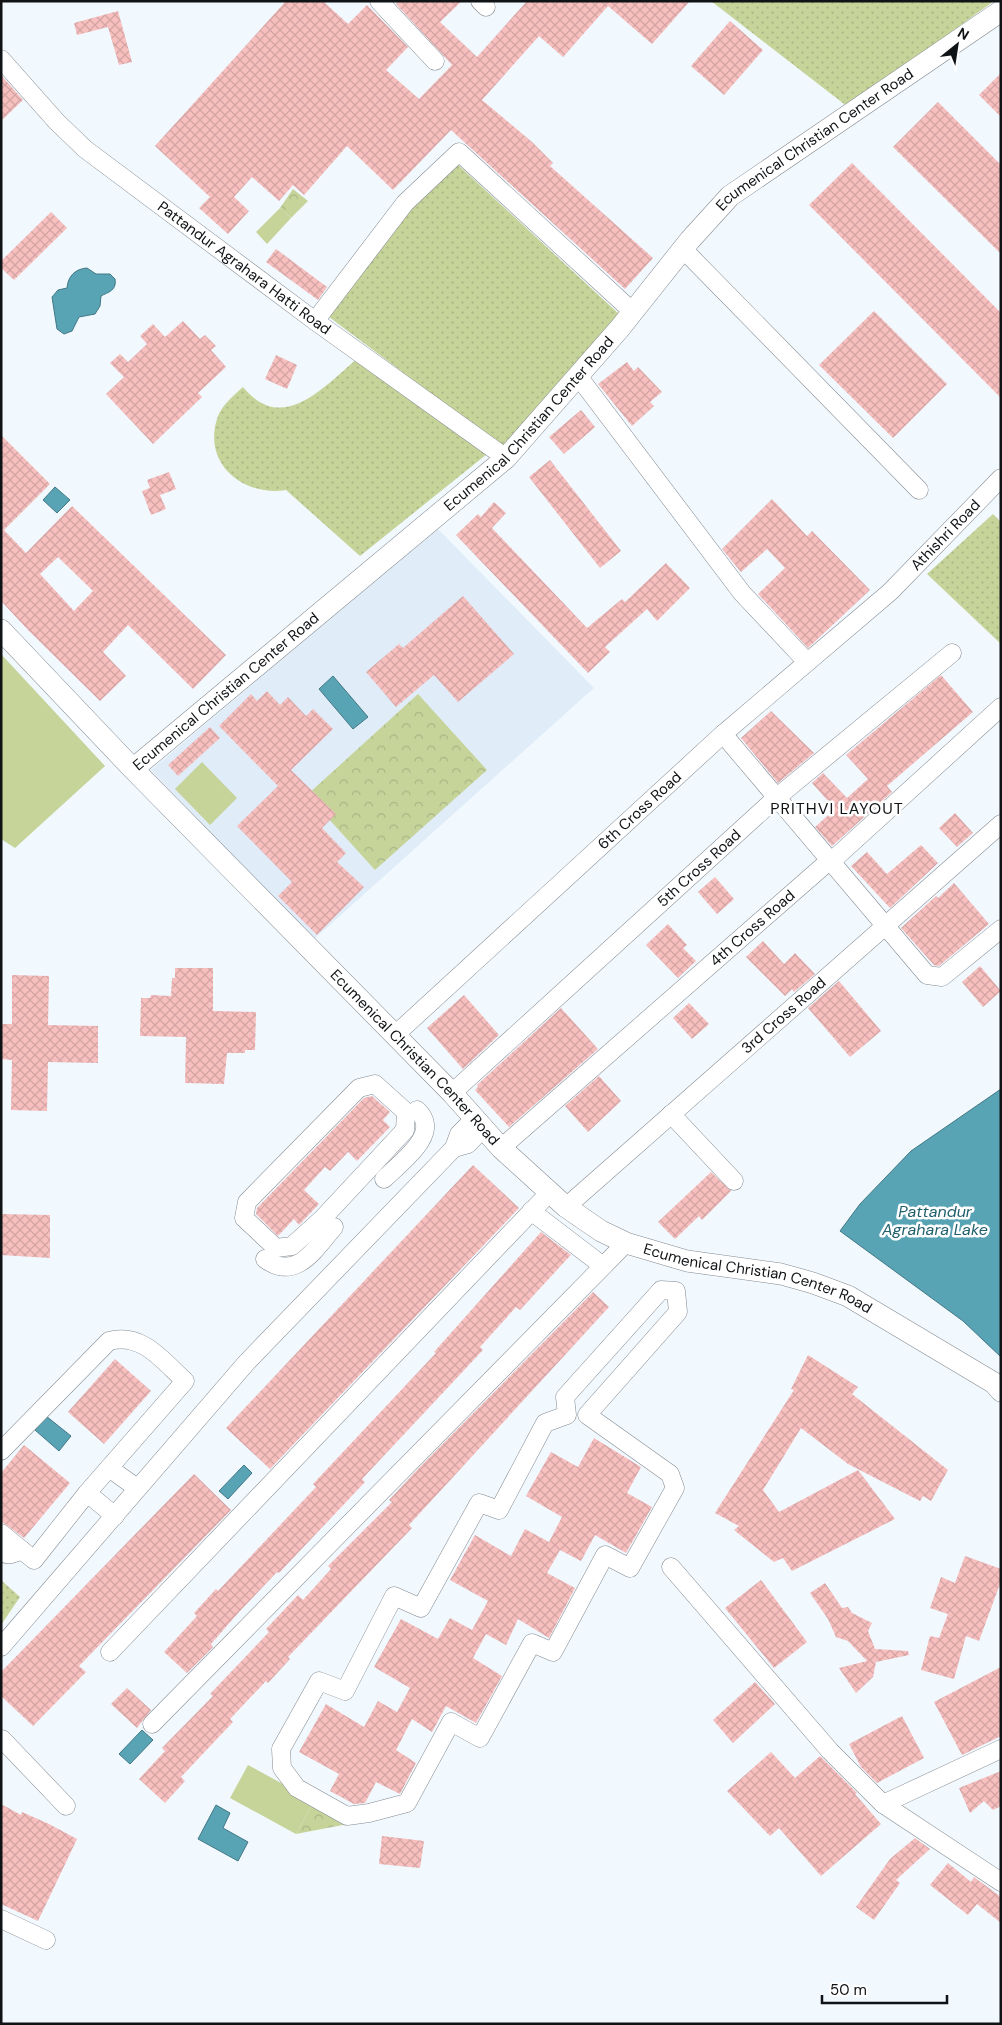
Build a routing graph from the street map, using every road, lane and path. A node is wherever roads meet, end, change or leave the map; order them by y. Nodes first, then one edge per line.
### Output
1 (385, 4) edge
2 (1001, 11) edge
3 (1, 59) edge
4 (435, 60) dead end
5 (683, 249) junction
6 (632, 312) junction
7 (315, 321) junction
8 (578, 376) junction
9 (506, 458) junction
10 (998, 487) edge
11 (920, 490) dead end
12 (890, 592) joint
13 (1, 630) edge
14 (952, 652) dead end
15 (807, 662) junction
16 (1001, 707) edge
17 (723, 734) junction
18 (134, 769) junction
19 (776, 798) junction
20 (1001, 824) edge
21 (829, 860) junction
22 (884, 925) junction
23 (1001, 929) edge
24 (395, 1035) junction
25 (452, 1093) junction
26 (417, 1110) dead end
27 (671, 1114) junction
28 (478, 1124) junction
29 (501, 1148) junction
30 (371, 1167) junction
31 (384, 1179) junction
32 (734, 1181) dead end
33 (550, 1192) junction
34 (404, 1198) junction
35 (566, 1207) junction
36 (531, 1211) junction
37 (329, 1223) junction
38 (626, 1243) junction
39 (356, 1247) junction
40 (265, 1259) dead end
41 (603, 1266) junction
42 (160, 1347) dead end
43 (185, 1381) junction
44 (1001, 1391) edge
45 (567, 1415) joint
46 (1, 1451) edge
47 (109, 1468) junction
48 (137, 1488) junction
49 (87, 1493) junction
50 (115, 1516) junction
51 (1, 1532) edge
52 (22, 1550) junction
53 (1, 1552) edge
54 (671, 1567) dead end
55 (1, 1646) edge
56 (110, 1652) dead end
57 (152, 1724) dead end
58 (1, 1739) edge
59 (1001, 1749) edge
60 (883, 1804) junction
61 (66, 1806) dead end
62 (1001, 1882) edge
63 (1, 1919) edge
64 (46, 1940) dead end

1 - 4 street
2 - 5 street, Ecumenical Christian Center Road
3 - 7 street, Pattandur Agrahara Hatti Road
5 - 6 street, Ecumenical Christian Center Road
5 - 11 street
6 - 7 street
6 - 8 street, Ecumenical Christian Center Road
7 - 9 street, Pattandur Agrahara Hatti Road
8 - 9 street, Ecumenical Christian Center Road
8 - 15 street
9 - 18 street, Ecumenical Christian Center Road
10 - 12 street, Athishri Road
12 - 15 street, 6th Cross Road
13 - 18 street
14 - 19 street, 5th Cross Road
15 - 17 street, 6th Cross Road
16 - 21 street, 4th Cross Road
17 - 19 street
17 - 24 street, 6th Cross Road
18 - 24 street, Ecumenical Christian Center Road
19 - 21 street
19 - 25 street, 5th Cross Road
20 - 22 street, 3rd Cross Road
21 - 22 street
21 - 29 street, 4th Cross Road
22 - 23 street
22 - 27 street, 3rd Cross Road
24 - 25 street, Ecumenical Christian Center Road
25 - 28 street, Ecumenical Christian Center Road
26 - 31 street
27 - 32 street
27 - 35 street, 3rd Cross Road
28 - 29 street, Ecumenical Christian Center Road
28 - 34 street
29 - 33 street, Ecumenical Christian Center Road
30 - 31 street
30 - 37 street
30 - 37 street
31 - 34 street
33 - 35 street, Ecumenical Christian Center Road
33 - 36 street
34 - 39 street
35 - 38 street, Ecumenical Christian Center Road
36 - 41 street
36 - 56 street
37 - 39 street
37 - 40 street
38 - 41 street
38 - 44 street, Ecumenical Christian Center Road
39 - 48 street
41 - 57 street
42 - 43 street
43 - 46 street
43 - 47 street
45 - 45 street
47 - 48 street
47 - 49 street
48 - 50 street
49 - 50 street
49 - 52 street
50 - 55 street
51 - 52 street
52 - 53 street
54 - 60 street
58 - 61 street
59 - 60 street
60 - 62 street
63 - 64 street

